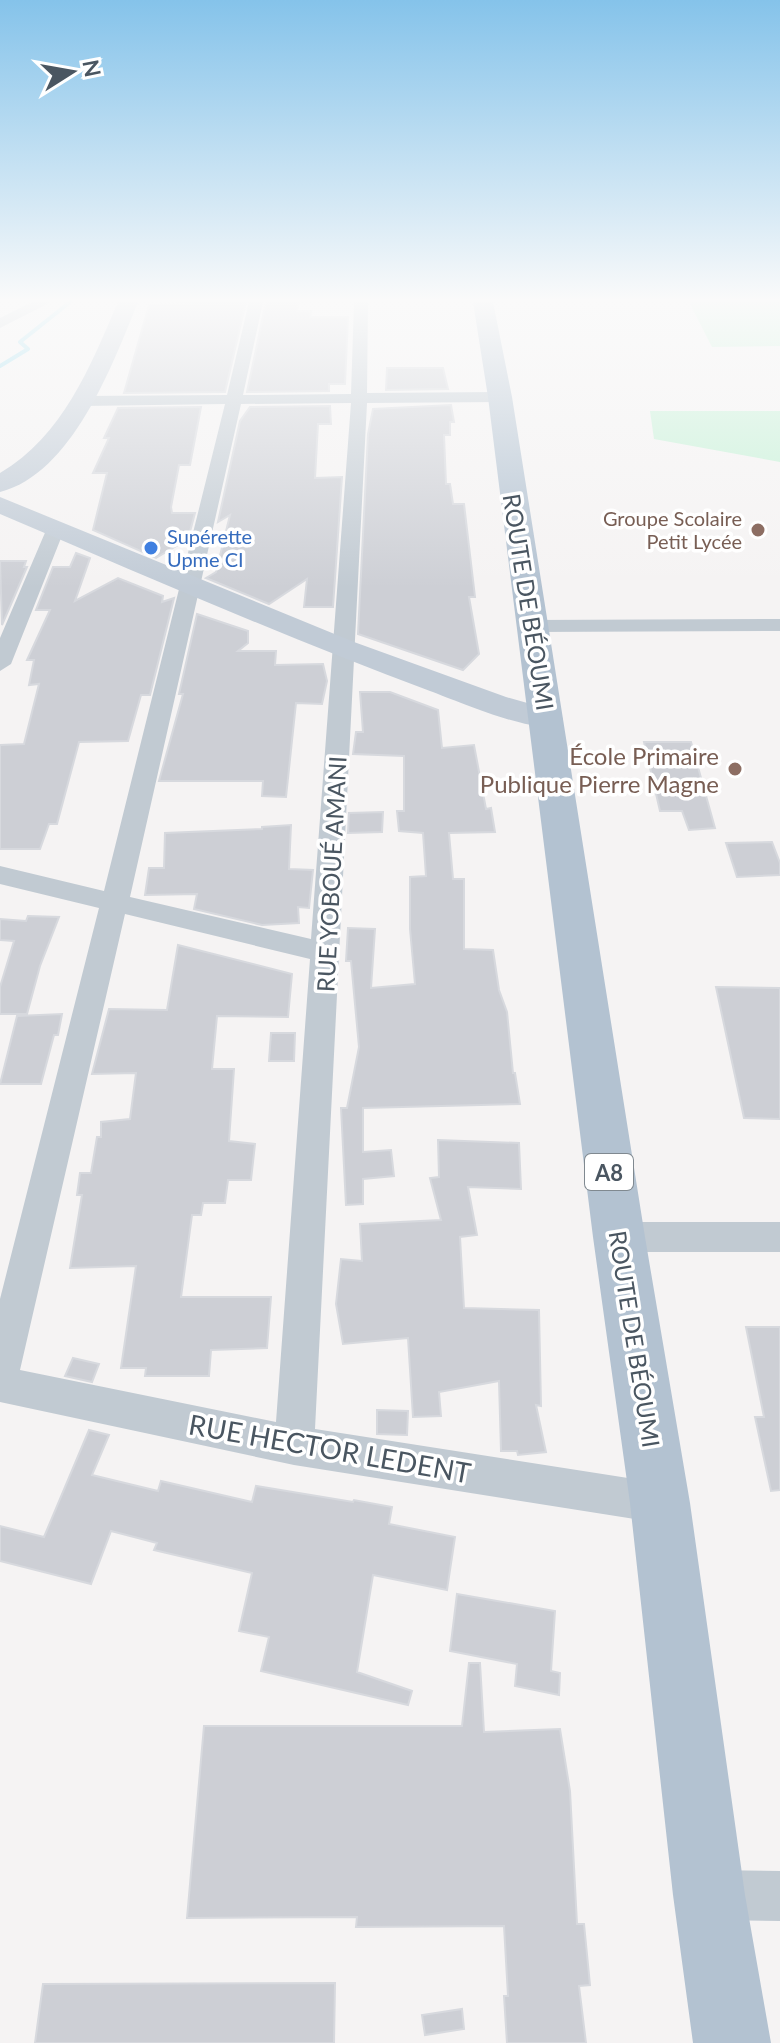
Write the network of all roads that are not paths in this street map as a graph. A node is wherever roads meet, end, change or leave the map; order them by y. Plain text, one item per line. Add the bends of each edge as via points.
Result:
1 (85, 397) edge
2 (317, 397) edge
3 (359, 397) edge
4 (500, 397) edge
5 (235, 398) junction
6 (83, 401) junction
7 (0, 484) edge
8 (0, 505) edge
9 (56, 528) junction
10 (192, 584) junction
11 (780, 625) edge
12 (531, 626) junction
13 (343, 648) junction
14 (0, 664) edge
15 (547, 719) junction
16 (0, 875) edge
17 (114, 903) junction
18 (326, 953) junction
19 (619, 1237) junction
20 (780, 1237) edge
21 (0, 1374) edge
22 (0, 1384) edge
23 (294, 1445) junction
24 (660, 1503) junction
25 (709, 1895) junction
26 (780, 1896) edge
27 (732, 2043) edge

1 - 6 street
2 - 5 street
3 - 13 street, RUE YOBOUÉ AMANI
4 - 12 main road, ROUTE DE BÉOUMI / A8
5 - 6 street
5 - 10 street
6 - 7 street via 51,446
8 - 9 street
9 - 10 street
9 - 14 street
10 - 13 street
10 - 17 street
11 - 12 street
12 - 15 main road, ROUTE DE BÉOUMI / A8
13 - 15 street
13 - 18 street, RUE YOBOUÉ AMANI
15 - 19 main road, ROUTE DE BÉOUMI / A8
16 - 17 street
17 - 18 street
17 - 21 street
18 - 23 street, RUE YOBOUÉ AMANI
19 - 20 street
19 - 24 main road, ROUTE DE BÉOUMI / A8
22 - 23 street, RUE HECTOR LEDENT
23 - 24 street, RUE HECTOR LEDENT
24 - 25 main road, ROUTE DE BÉOUMI / A8
25 - 26 street
25 - 27 main road, ROUTE DE BÉOUMI / A8

